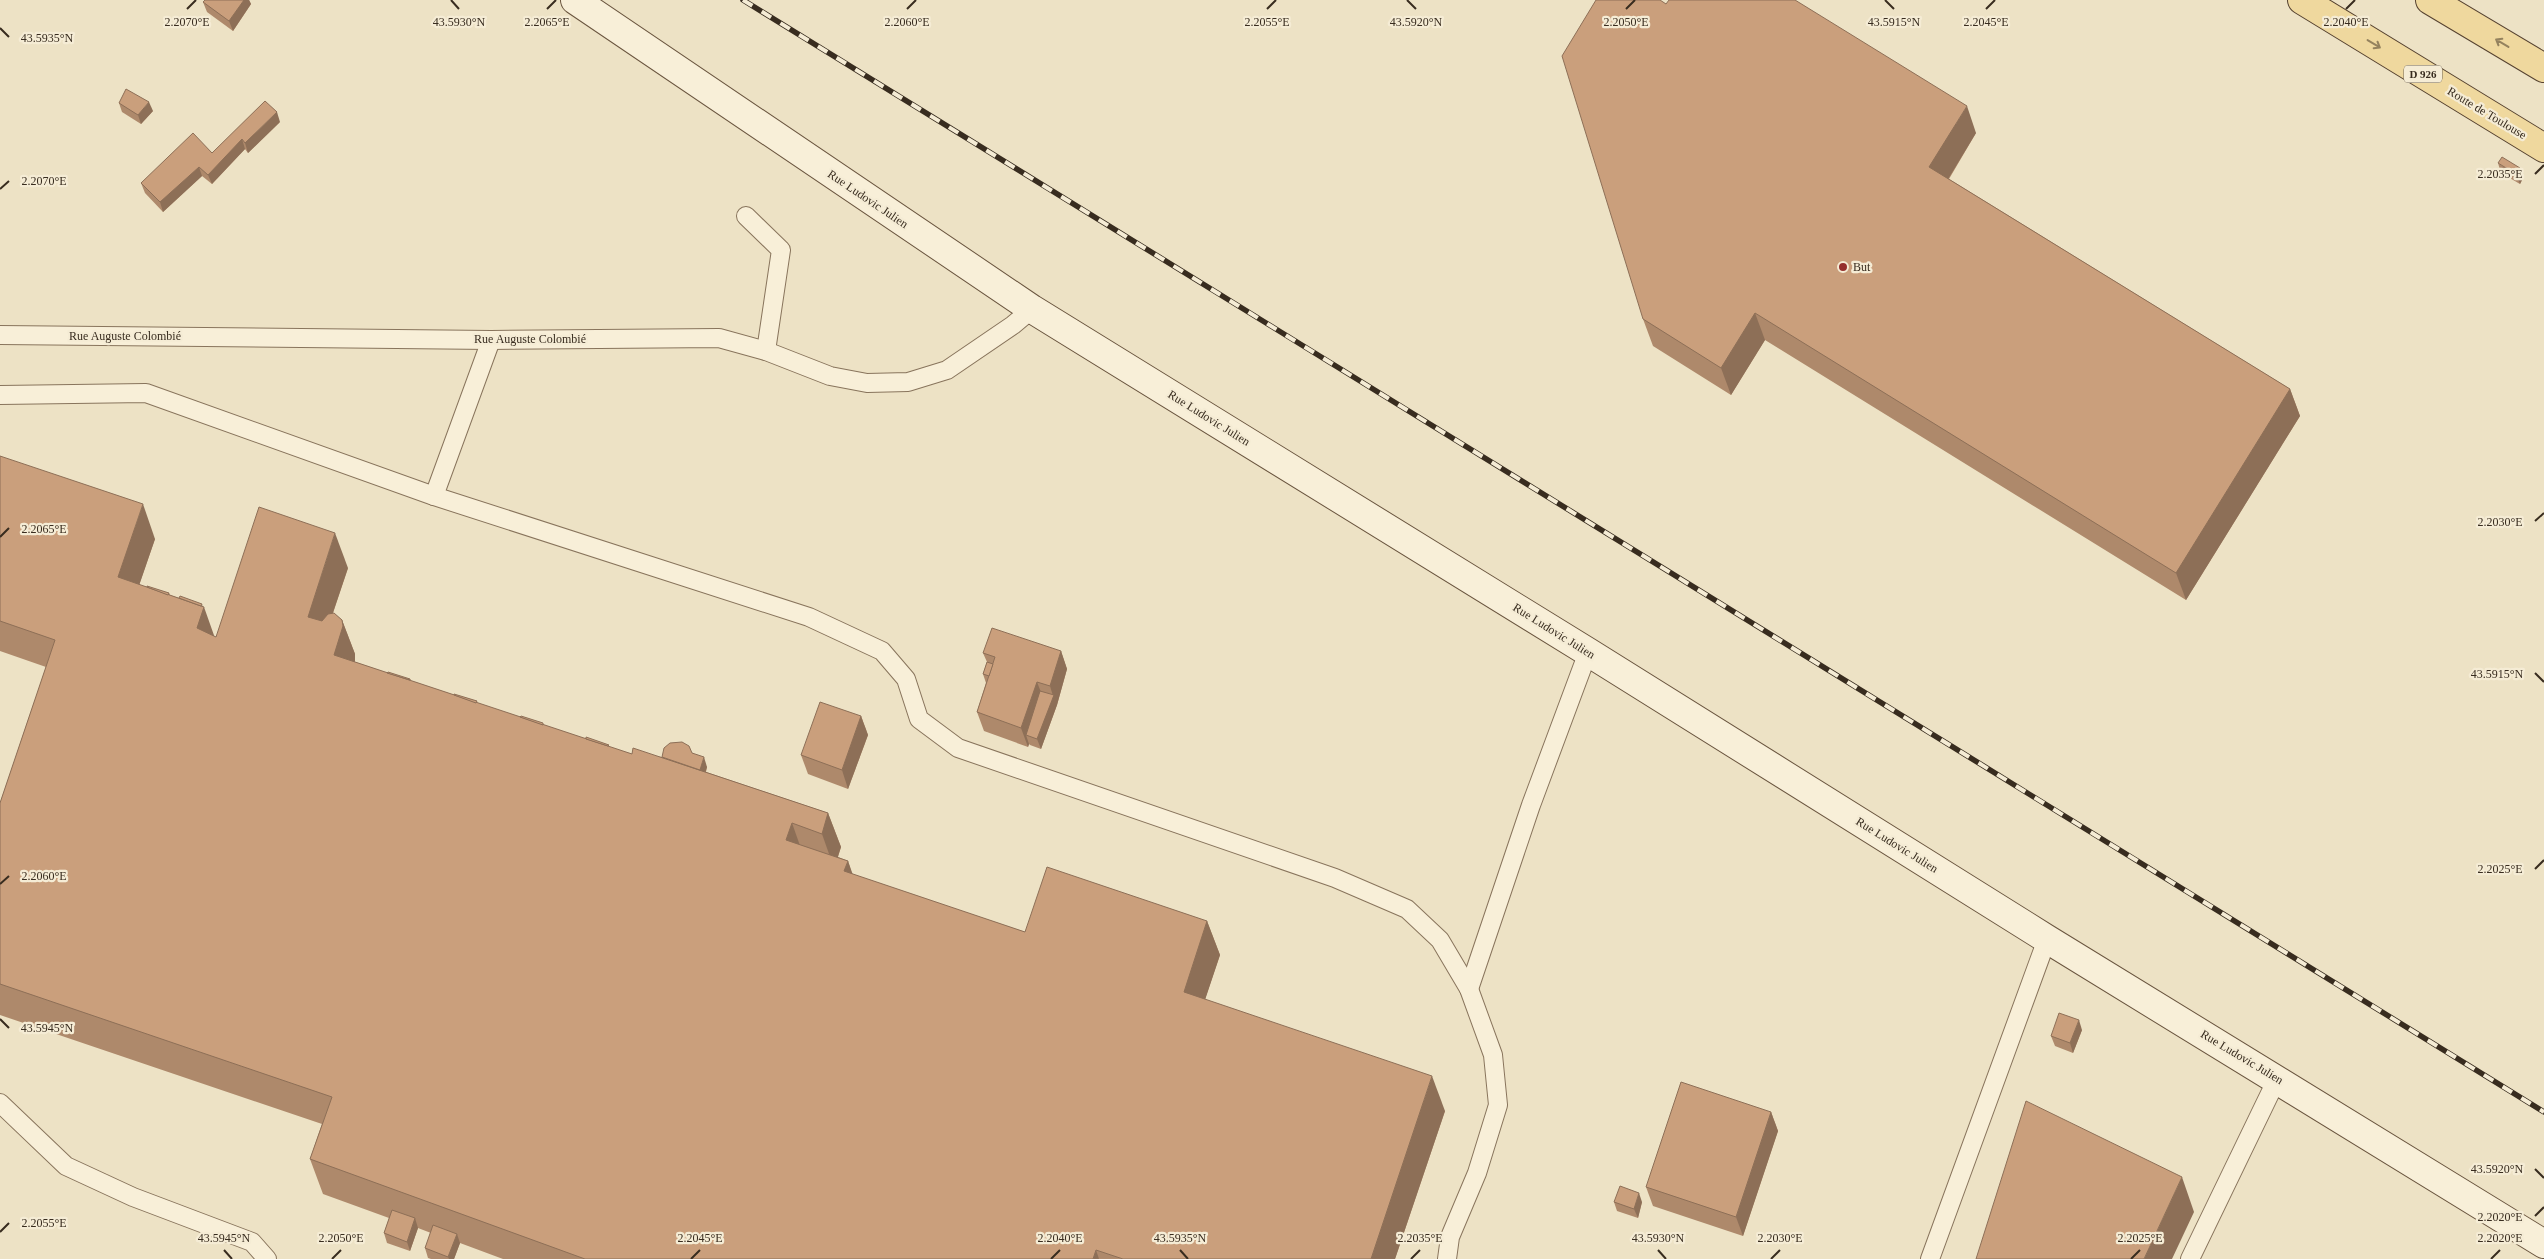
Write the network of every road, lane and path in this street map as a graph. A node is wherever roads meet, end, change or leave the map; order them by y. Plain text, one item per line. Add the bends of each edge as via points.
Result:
1 (575, 0) edge
2 (2302, 0) edge
3 (2430, 0) edge
4 (2544, 68) edge
5 (2544, 148) edge
6 (746, 216) dead end
7 (1032, 309) junction
8 (0, 335) edge
9 (491, 340) junction
10 (766, 351) junction
11 (0, 395) edge
12 (434, 496) junction
13 (1588, 652) junction
14 (2047, 939) junction
15 (1469, 989) junction
16 (2277, 1079) junction
17 (0, 1103) edge
18 (2544, 1244) edge
19 (268, 1259) edge
20 (1447, 1259) edge
21 (1930, 1259) edge
22 (2190, 1259) edge

1 - 7 main road, Rue Ludovic Julien
2 -> 5 main road, Route de Toulouse / D 926
4 -> 3 main road
6 - 10 lane via 781,250
7 - 10 lane, Rue Auguste Colombié via 1014,325 946,370 908,382 866,383 830,376
7 - 13 main road, Rue Ludovic Julien
8 - 9 lane, Rue Auguste Colombié
9 - 10 lane, Rue Auguste Colombié via 719,338
9 - 12 lane
11 - 12 lane via 146,393
12 - 15 lane via 809,618 882,651 906,679 920,719 958,748 1335,878 1407,909 1440,940
13 - 14 main road, Rue Ludovic Julien
13 - 15 lane via 1531,805
14 - 16 main road, Rue Ludovic Julien
14 - 21 lane
15 - 20 lane via 1494,1055 1498,1105 1477,1173 1450,1237
16 - 18 main road, Rue Ludovic Julien
16 - 22 lane
17 - 19 lane via 66,1166 133,1197 252,1242

